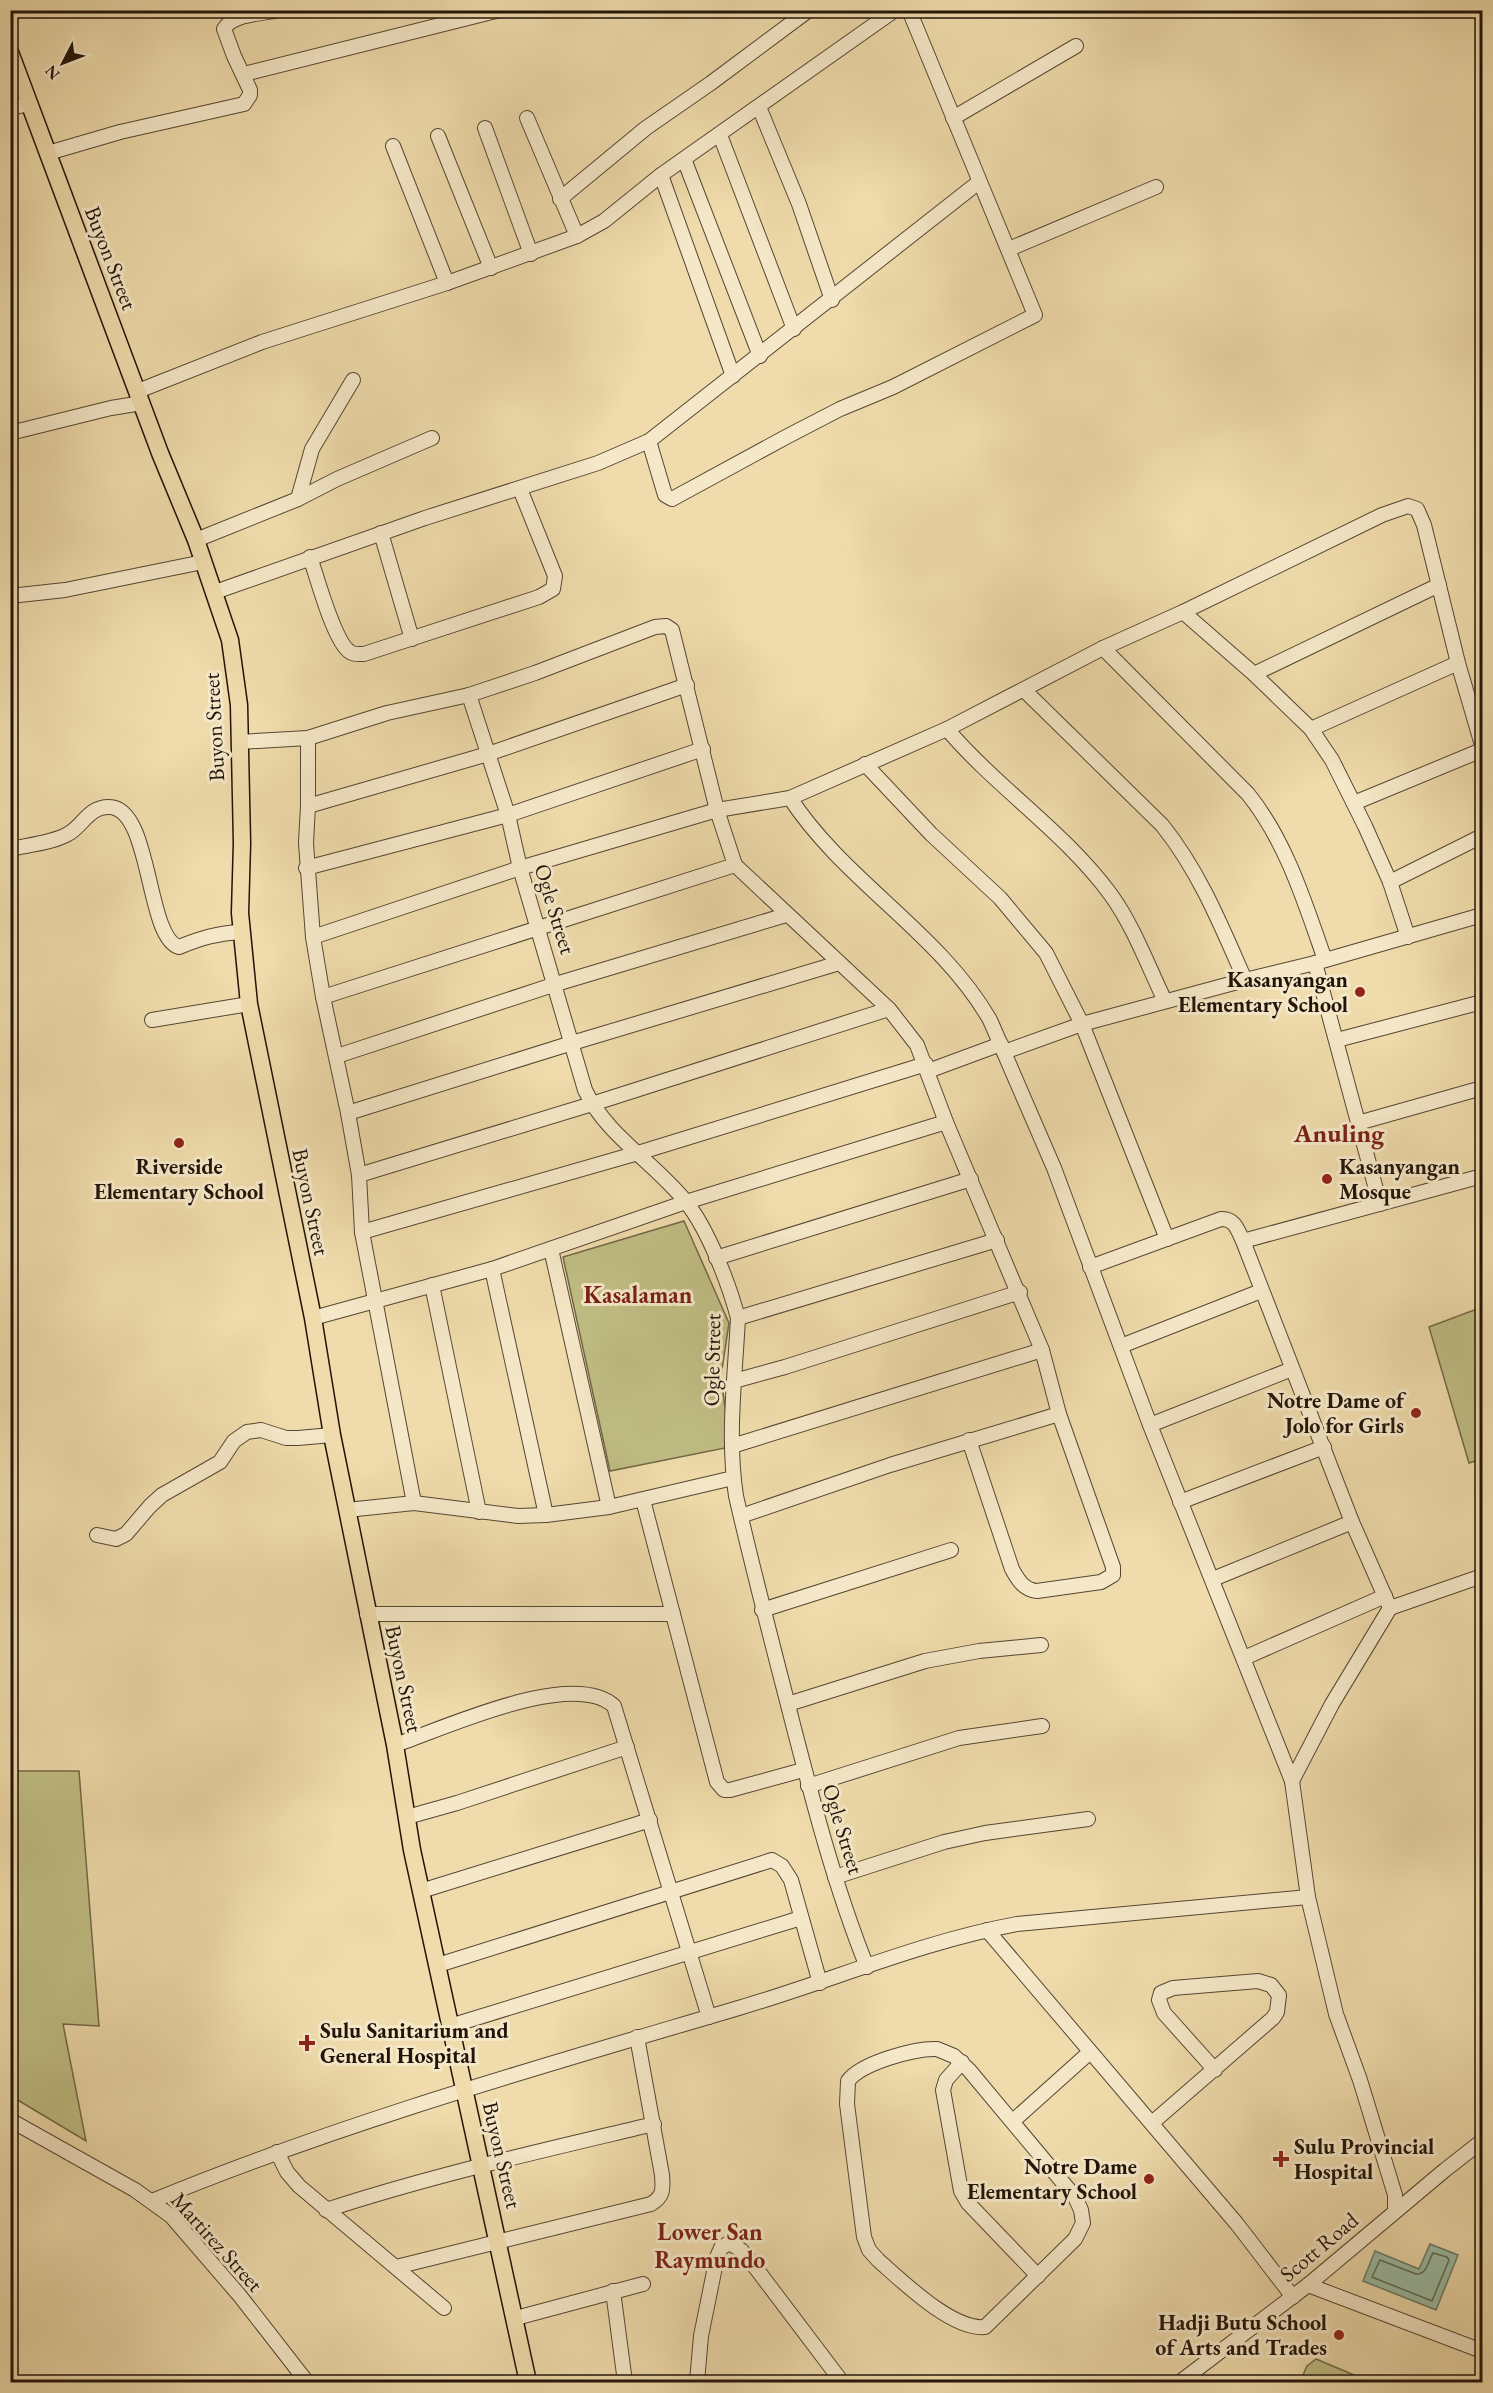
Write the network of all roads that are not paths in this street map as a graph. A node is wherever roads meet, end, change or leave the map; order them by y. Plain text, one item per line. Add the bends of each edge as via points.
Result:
1 (17, 10) edge
2 (280, 10) edge
3 (500, 10) edge
4 (809, 10) edge
5 (895, 10) edge
6 (909, 10) edge
7 (10, 15) edge
8 (1076, 46) dead end
9 (10, 52) edge
10 (244, 74) junction
11 (30, 104) junction
12 (759, 107) junction
13 (10, 108) edge
14 (526, 118) dead end
15 (953, 118) junction
16 (485, 128) dead end
17 (720, 135) junction
18 (438, 136) dead end
19 (393, 146) dead end
20 (48, 153) junction
21 (684, 159) junction
22 (661, 176) junction
23 (980, 182) junction
24 (1156, 187) dead end
25 (560, 199) junction
26 (577, 236) junction
27 (1009, 249) junction
28 (531, 254) junction
29 (491, 268) junction
30 (447, 283) junction
31 (832, 300) junction
32 (794, 329) junction
33 (760, 356) junction
34 (733, 376) junction
35 (353, 380) dead end
36 (140, 397) junction
37 (10, 433) edge
38 (432, 438) dead end
39 (649, 441) junction
40 (520, 489) junction
41 (298, 499) junction
42 (381, 533) junction
43 (196, 540) junction
44 (310, 557) junction
45 (204, 562) junction
46 (1439, 585) junction
47 (215, 592) junction
48 (10, 596) edge
49 (1183, 612) junction
50 (412, 639) junction
51 (1103, 648) junction
52 (1458, 663) junction
53 (1254, 674) junction
54 (687, 685) junction
55 (1024, 690) junction
56 (469, 695) junction
57 (947, 729) junction
58 (1311, 729) junction
59 (308, 738) junction
60 (239, 742) junction
61 (1482, 745) edge
62 (703, 749) junction
63 (1482, 750) edge
64 (488, 754) junction
65 (865, 764) junction
66 (790, 798) junction
67 (1354, 803) junction
68 (308, 806) junction
69 (717, 810) junction
70 (508, 815) junction
71 (1482, 836) edge
72 (10, 849) edge
73 (735, 865) junction
74 (306, 868) junction
75 (520, 868) junction
76 (1390, 882) junction
77 (786, 915) junction
78 (1482, 915) edge
79 (538, 927) junction
80 (241, 932) junction
81 (313, 937) junction
82 (1408, 937) junction
83 (1320, 962) junction
84 (839, 963) junction
85 (1245, 980) junction
86 (556, 984) junction
87 (323, 997) junction
88 (1165, 1001) junction
89 (1482, 1002) edge
90 (249, 1004) junction
91 (890, 1009) junction
92 (152, 1020) dead end
93 (1082, 1024) junction
94 (1337, 1040) junction
95 (572, 1043) junction
96 (1002, 1048) junction
97 (337, 1056) junction
98 (927, 1068) junction
99 (1482, 1088) edge
100 (592, 1104) junction
101 (348, 1113) junction
102 (946, 1122) junction
103 (1358, 1123) junction
104 (638, 1153) junction
105 (359, 1175) junction
106 (1482, 1176) edge
107 (970, 1179) junction
108 (686, 1202) junction
109 (1380, 1204) junction
110 (362, 1232) junction
111 (1167, 1239) junction
112 (997, 1240) junction
113 (1243, 1241) junction
114 (551, 1249) junction
115 (716, 1258) junction
116 (1089, 1267) junction
117 (492, 1269) junction
118 (432, 1285) junction
119 (1261, 1291) junction
120 (1020, 1292) junction
121 (376, 1302) junction
122 (313, 1318) junction
123 (738, 1318) junction
124 (1121, 1346) junction
125 (1042, 1350) junction
126 (1292, 1369) junction
127 (734, 1381) junction
128 (1059, 1414) junction
129 (1150, 1425) junction
130 (332, 1435) junction
131 (969, 1440) junction
132 (732, 1446) junction
133 (1324, 1447) junction
134 (733, 1479) junction
135 (643, 1500) junction
136 (1180, 1502) junction
137 (414, 1503) junction
138 (609, 1507) junction
139 (347, 1510) junction
140 (479, 1512) junction
141 (546, 1515) junction
142 (741, 1516) junction
143 (1352, 1522) junction
144 (97, 1535) dead end
145 (951, 1550) dead end
146 (1482, 1576) edge
147 (1213, 1579) junction
148 (1388, 1602) junction
149 (762, 1610) junction
150 (367, 1614) junction
151 (673, 1614) junction
152 (1041, 1645) dead end
153 (1244, 1658) junction
154 (788, 1704) junction
155 (1042, 1726) dead end
156 (395, 1745) junction
157 (627, 1747) junction
158 (803, 1770) junction
159 (1292, 1781) junction
160 (808, 1786) junction
161 (407, 1817) junction
162 (1088, 1819) dead end
163 (650, 1820) junction
164 (835, 1877) junction
165 (671, 1890) junction
166 (422, 1891) junction
167 (1308, 1897) junction
168 (801, 1917) junction
169 (987, 1930) junction
170 (689, 1952) junction
171 (438, 1965) junction
172 (867, 1967) junction
173 (820, 1983) junction
174 (709, 2017) junction
175 (450, 2026) junction
176 (637, 2037) junction
177 (1090, 2052) junction
178 (962, 2062) junction
179 (1215, 2070) junction
180 (464, 2091) junction
181 (10, 2120) edge
182 (1013, 2121) junction
183 (1152, 2123) junction
184 (654, 2124) junction
185 (1482, 2141) edge
186 (276, 2151) junction
187 (482, 2167) junction
188 (152, 2201) junction
189 (326, 2210) junction
190 (1395, 2211) junction
191 (498, 2241) junction
192 (396, 2267) junction
193 (1038, 2276) junction
194 (643, 2284) dead end
195 (1308, 2284) junction
196 (613, 2291) junction
197 (1293, 2297) junction
198 (444, 2308) dead end
199 (516, 2318) junction
200 (1482, 2351) edge
201 (307, 2382) edge
202 (528, 2382) edge
203 (624, 2382) edge
204 (697, 2382) edge
205 (842, 2382) edge
206 (1180, 2382) edge

1 - 7 street
2 - 10 street via 243,17 225,27 227,40
3 - 10 street
4 - 25 street via 646,128
5 - 12 street
6 - 15 street
8 - 15 street
9 - 11 main road, Buyon Street
10 - 20 street via 250,95 240,106 120,132
11 - 13 street
11 - 20 main road, Buyon Street
12 - 17 street
12 - 31 street
14 - 25 street
15 - 23 street
16 - 28 street
17 - 21 street
17 - 32 street
18 - 29 street
19 - 30 street
20 - 36 main road, Buyon Street
21 - 22 street
21 - 33 street
22 - 26 street via 604,221
22 - 34 street
23 - 27 street
23 - 31 street
24 - 27 street
25 - 26 street
26 - 28 street
27 - 39 street via 1035,315 786,437 672,499 665,495
28 - 29 street
29 - 30 street
30 - 36 street via 262,342
31 - 32 street
32 - 33 street
33 - 34 street
34 - 39 street
35 - 41 street via 312,449
36 - 37 street
36 - 43 main road, Buyon Street
38 - 41 street
39 - 40 street
40 - 42 street
40 - 50 street via 555,576 553,589
41 - 43 street
42 - 44 street
42 - 50 street
43 - 45 main road, Buyon Street
44 - 47 street
44 - 50 street via 329,615 349,652 364,654
45 - 47 main road, Buyon Street
45 - 48 street via 65,590
46 - 49 street via 1421,515 1408,506
46 - 52 street
46 - 53 street
47 - 60 main road, Buyon Street via 230,640 239,705
49 - 51 street
49 - 53 street
51 - 55 street
51 - 83 street via 1260,808 1299,886
52 - 58 street
52 - 61 street
53 - 58 street
54 - 56 street via 674,633 661,626
54 - 62 street
54 - 64 street
55 - 57 street
55 - 85 street via 1181,848
56 - 59 street via 387,713
56 - 64 street, Ogle Street
57 - 65 street
57 - 88 street via 1098,880 1121,911
58 - 67 street
59 - 60 street
59 - 68 street
60 - 80 main road, Buyon Street
62 - 69 street
62 - 70 street
63 - 67 street
64 - 68 street
64 - 70 street, Ogle Street
65 - 66 street
65 - 93 street via 1018,917 1046,953
66 - 69 street
66 - 96 street via 829,848 969,986
67 - 76 street
68 - 74 street
69 - 73 street
69 - 75 street
70 - 74 street
70 - 75 street, Ogle Street
71 - 76 street
72 - 80 street via 68,834 95,810 110,807 131,820 169,940 179,947 204,936
73 - 77 street
73 - 79 street
74 - 81 street
75 - 79 street, Ogle Street
75 - 81 street
76 - 82 street
77 - 84 street
77 - 86 street
78 - 82 street
79 - 86 street, Ogle Street
79 - 87 street
80 - 90 main road, Buyon Street
81 - 87 street
82 - 83 street
83 - 85 street
83 - 94 street
84 - 91 street
84 - 95 street
85 - 88 street
86 - 95 street, Ogle Street
86 - 97 street
87 - 97 street
88 - 93 street
89 - 94 street
90 - 92 street
90 - 122 main road, Buyon Street
91 - 98 street via 917,1045
91 - 100 street
93 - 96 street
93 - 111 street
94 - 103 street
95 - 100 street, Ogle Street
95 - 101 street
96 - 98 street
96 - 116 street via 1054,1168
97 - 101 street
98 - 102 street
98 - 104 street
99 - 103 street
100 - 104 street, Ogle Street
100 - 105 street
101 - 105 street
102 - 107 street
102 - 108 street
103 - 109 street
104 - 108 street, Ogle Street
104 - 110 street
105 - 110 street
106 - 109 street
107 - 112 street
107 - 115 street
108 - 114 street
108 - 115 street, Ogle Street
109 - 113 street
110 - 121 street
111 - 113 street via 1224,1218 1234,1224
111 - 116 street
112 - 120 street
112 - 123 street
113 - 119 street
114 - 117 street
114 - 138 street
115 - 123 street, Ogle Street
116 - 124 street
117 - 118 street
117 - 141 street
118 - 121 street
118 - 140 street
119 - 124 street
119 - 126 street
120 - 125 street
120 - 127 street
121 - 122 street
121 - 137 street
122 - 130 main road, Buyon Street
123 - 127 street, Ogle Street
124 - 129 street
125 - 128 street
125 - 132 street
126 - 129 street
126 - 133 street
127 - 132 street, Ogle Street
128 - 131 street
128 - 131 street via 1113,1567 1113,1575 1101,1582 1037,1591 1019,1582
129 - 136 street
130 - 139 main road, Buyon Street
130 - 144 street via 286,1438 261,1430 247,1432 234,1441 220,1462 157,1500 126,1534 116,1539
131 - 142 street
132 - 134 street, Ogle Street
133 - 136 street
133 - 143 street
134 - 135 street
134 - 142 street, Ogle Street
135 - 138 street
135 - 151 street
136 - 147 street
137 - 139 street
137 - 140 street
138 - 141 street
139 - 150 main road, Buyon Street
140 - 141 street
142 - 149 street, Ogle Street
143 - 147 street
143 - 148 street
145 - 149 street
146 - 148 street
147 - 153 street
148 - 153 street
148 - 159 street
149 - 154 street, Ogle Street
150 - 151 street
150 - 156 main road, Buyon Street
151 - 158 street via 720,1787 730,1790
152 - 154 street via 925,1661
153 - 159 street
154 - 158 street, Ogle Street
155 - 160 street via 959,1738
156 - 157 street via 506,1705 552,1695 587,1694 606,1699 614,1706
156 - 161 main road, Buyon Street
157 - 161 street
157 - 163 street
158 - 160 street, Ogle Street
159 - 167 street
160 - 164 street, Ogle Street
161 - 166 main road, Buyon Street
162 - 164 street via 964,1837
163 - 165 street
163 - 166 street
164 - 172 street, Ogle Street
165 - 168 street via 772,1860 782,1866 791,1880
165 - 170 street
165 - 171 street
166 - 171 main road, Buyon Street
167 - 169 street
167 - 190 street via 1335,2014 1392,2184
168 - 170 street
168 - 173 street
169 - 172 street
169 - 177 street
170 - 174 street
170 - 175 street
171 - 175 main road, Buyon Street
172 - 173 street
173 - 174 street
174 - 176 street
175 - 180 main road, Buyon Street
176 - 180 street
176 - 184 street
177 - 182 street
177 - 183 street
178 - 182 street
178 - 193 street via 946,2080 943,2090 961,2191
178 - 193 street via 943,2050 923,2050 865,2067 848,2081 847,2104 865,2241 872,2254 904,2282 946,2315 971,2327 990,2324
179 - 179 street via 1276,2014 1279,1995 1271,1985 1248,1981 1173,1988 1161,1993 1161,2009
179 - 183 street
180 - 186 street
180 - 187 main road, Buyon Street
181 - 188 street, Martirez Street
182 - 193 street via 1070,2190 1083,2217 1075,2239
183 - 197 street
184 - 187 street
184 - 191 street via 663,2192 657,2200
185 - 190 street, Scott Road
186 - 188 street
186 - 189 street via 286,2172
187 - 189 street
187 - 191 main road, Buyon Street
188 - 201 street, Martirez Street via 171,2216 240,2296
189 - 192 street
190 - 195 street, Scott Road
191 - 192 street
191 - 199 main road, Buyon Street
192 - 198 street
194 - 196 street
195 - 197 street, Scott Road
195 - 200 street
196 - 199 street
196 - 203 street
197 - 206 street, Scott Road
199 - 202 main road, Buyon Street
204 - 205 street via 701,2336 717,2257 729,2243 741,2250 762,2275

